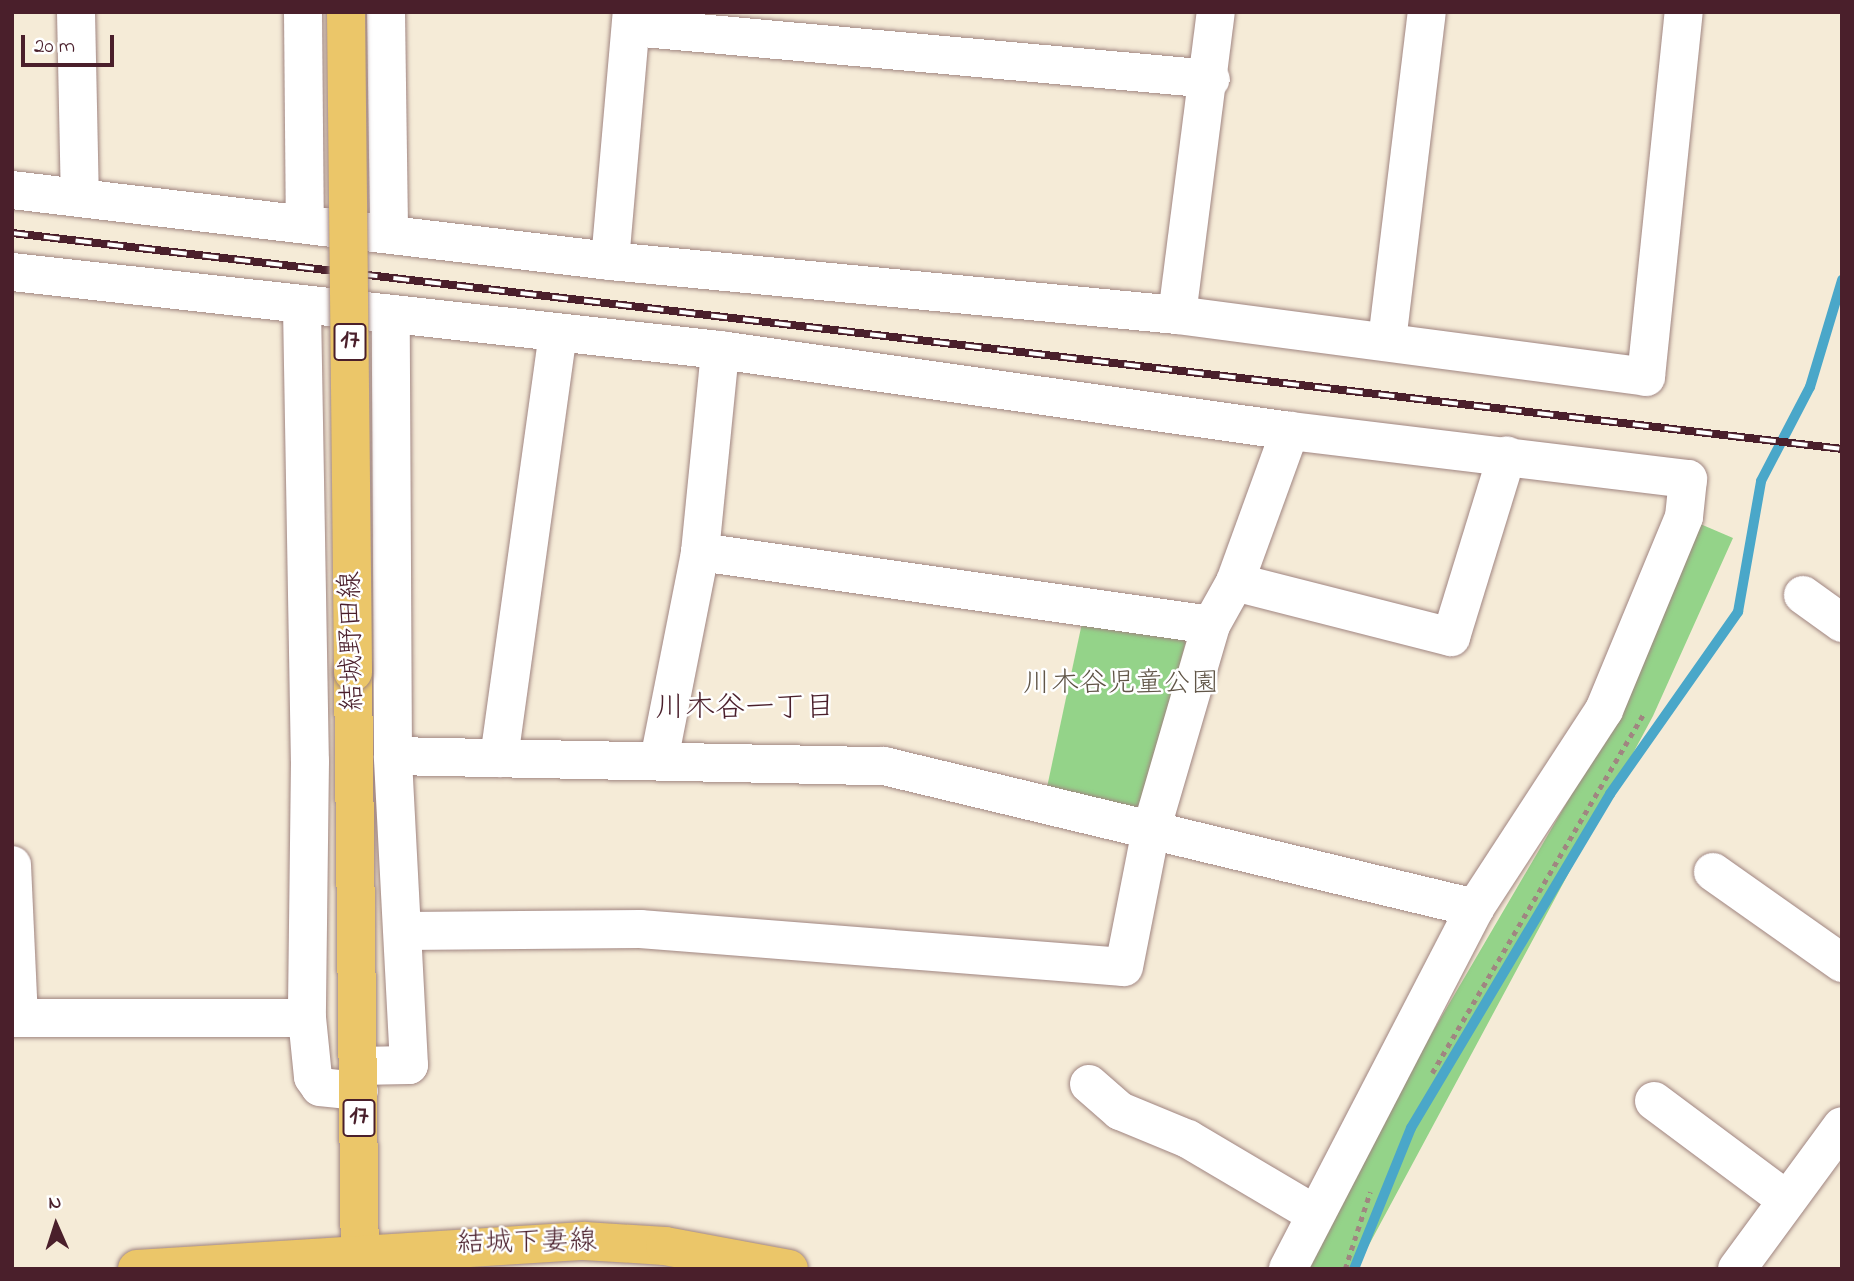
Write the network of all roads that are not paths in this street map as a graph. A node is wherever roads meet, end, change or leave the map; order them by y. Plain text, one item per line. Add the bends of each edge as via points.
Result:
1 (76, 12) edge
2 (303, 12) edge
3 (346, 12) edge
4 (386, 12) edge
5 (1216, 12) edge
6 (1427, 12) edge
7 (1684, 12) edge
8 (632, 20) edge
9 (1211, 79) junction
10 (12, 190) edge
11 (80, 198) junction
12 (305, 223) junction
13 (389, 233) junction
14 (610, 261) junction
15 (12, 272) edge
16 (302, 307) junction
17 (1177, 315) junction
18 (391, 318) junction
19 (558, 334) junction
20 (1387, 341) junction
21 (720, 350) junction
22 (1290, 431) junction
23 (1507, 456) junction
24 (700, 552) junction
25 (1235, 582) junction
26 (1803, 595) dead end
27 (1842, 623) edge
28 (1210, 625) junction
29 (393, 756) junction
30 (499, 758) junction
31 (659, 761) junction
32 (1150, 834) junction
33 (12, 865) edge
34 (1713, 872) dead end
35 (1475, 908) junction
36 (404, 931) junction
37 (1842, 963) edge
38 (16, 1018) edge
39 (307, 1018) junction
40 (359, 1078) junction
41 (1089, 1084) dead end
42 (1654, 1101) dead end
43 (1842, 1126) edge
44 (1787, 1200) junction
45 (1313, 1213) junction
46 (360, 1259) edge
47 (184, 1267) edge
48 (137, 1269) edge
49 (789, 1269) edge
50 (1288, 1269) edge
51 (1737, 1269) edge

1 - 11 street
2 - 12 street
3 - 40 main road, 結城野田線 / 17, bridge
4 - 13 street
5 - 9 street
6 - 20 street
7 - 20 street via 1646,377
8 - 9 street
8 - 14 street
9 - 17 street
10 - 11 street
11 - 12 street
12 - 13 street
13 - 14 street
14 - 17 street
15 - 16 street
16 - 18 street
16 - 39 street via 310,761
17 - 20 street
18 - 19 street
18 - 29 street
19 - 21 street
19 - 30 street
21 - 22 street
21 - 24 street
22 - 23 street
22 - 25 street
23 - 25 street via 1451,637
23 - 35 street via 1688,479 1684,517 1604,710
24 - 28 street
24 - 31 street
25 - 28 street
26 - 27 street
28 - 32 street
29 - 30 street
29 - 36 street
30 - 31 street
31 - 32 street via 884,766
32 - 35 street
32 - 36 street via 1124,967 640,929
33 - 38 street
34 - 37 street
35 - 45 street
36 - 40 street via 409,1065
38 - 39 street
39 - 40 street via 313,1077 320,1087
40 - 46 main road, 結城野田線 / 17
41 - 45 street via 1120,1111 1188,1139
42 - 44 street
43 - 44 street
44 - 51 street
45 - 50 street
46 - 47 main road, 結城下妻線
46 - 49 main road, 結城下妻線 via 584,1241 665,1246
47 - 48 main road, 結城下妻線

